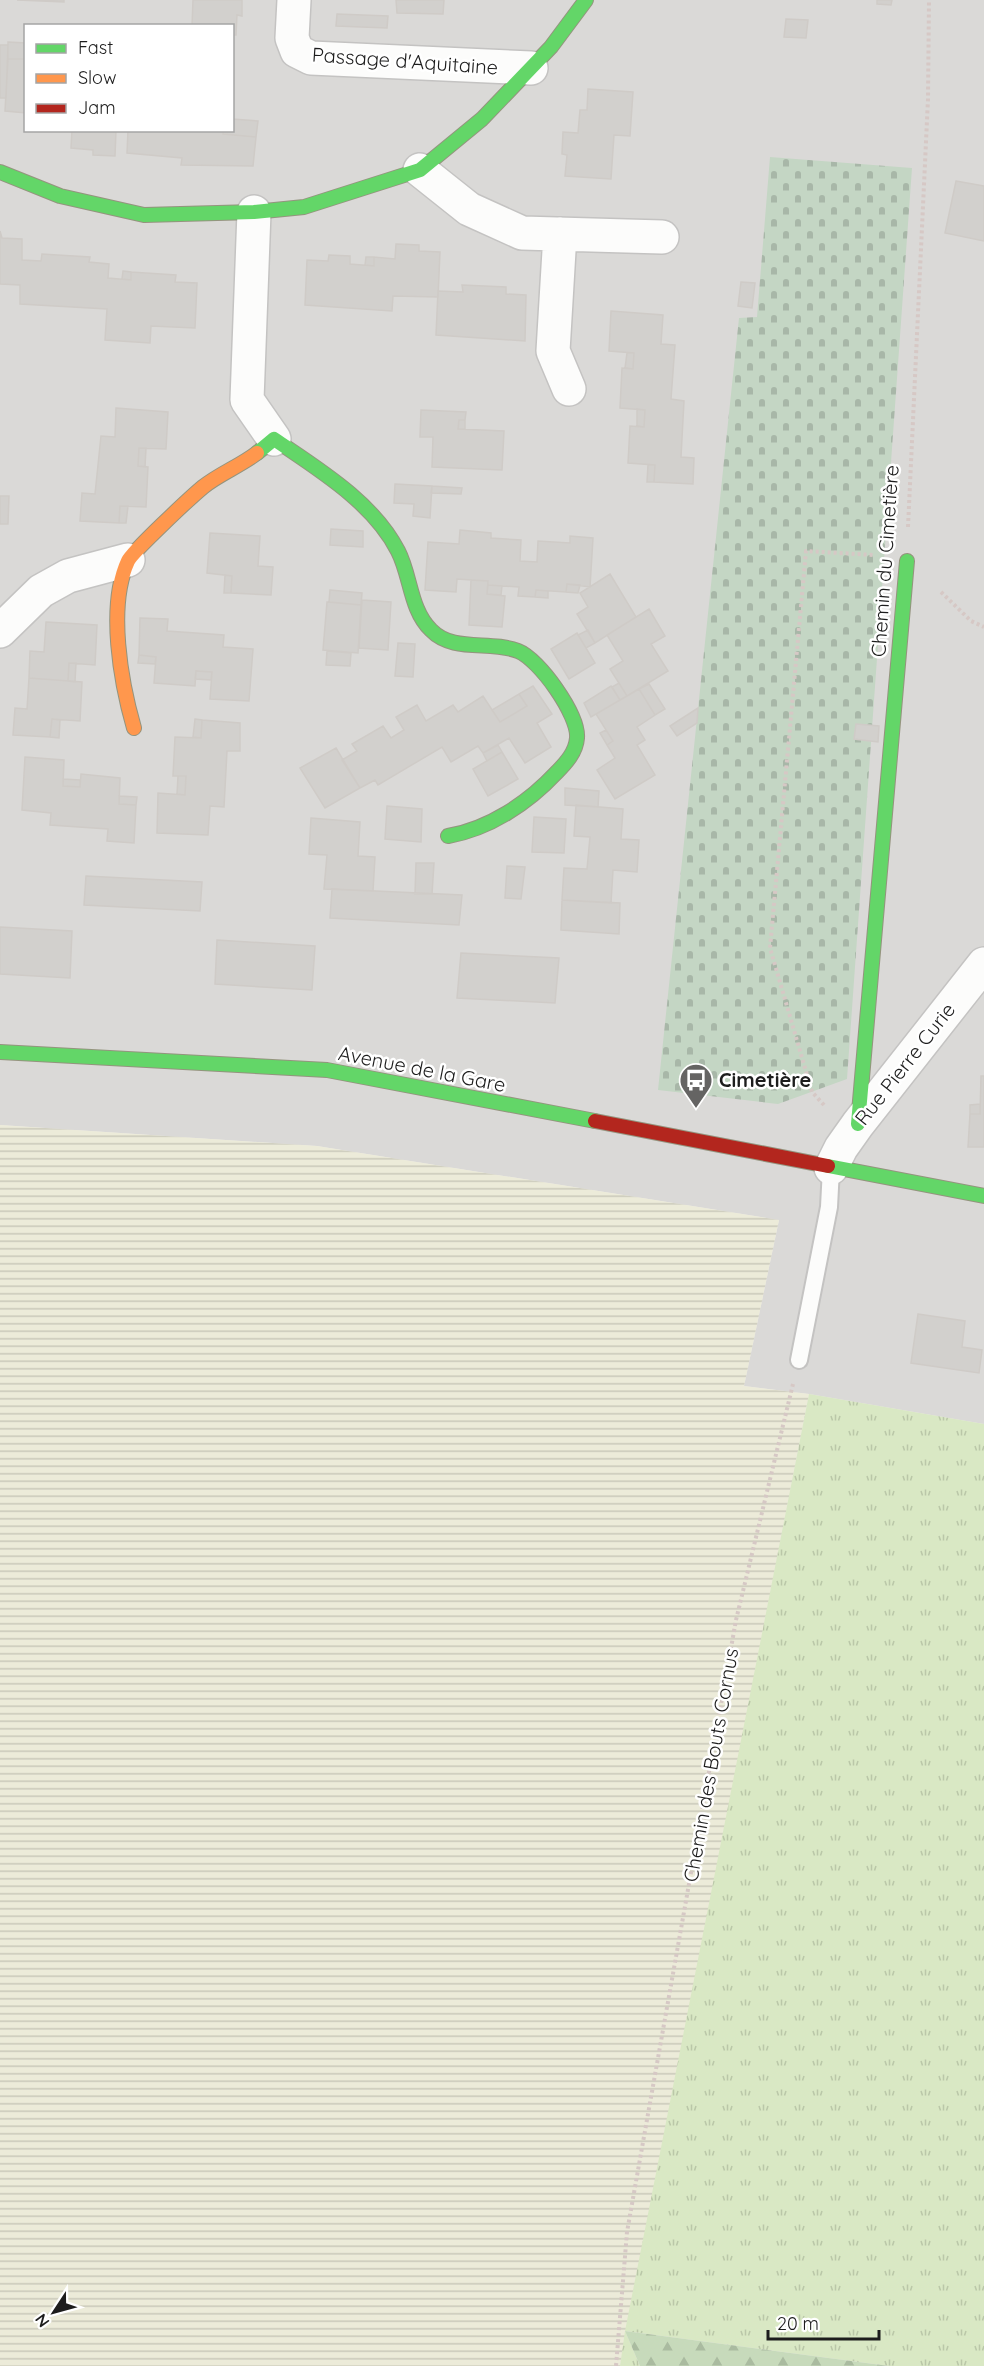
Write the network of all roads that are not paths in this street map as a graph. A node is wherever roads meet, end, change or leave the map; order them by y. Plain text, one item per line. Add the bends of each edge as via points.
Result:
1 (294, 0) edge
2 (586, 0) edge
3 (531, 68) junction
4 (420, 170) junction
5 (0, 172) edge
6 (254, 212) junction
7 (560, 234) junction
8 (662, 237) dead end
9 (569, 389) dead end
10 (274, 439) junction
11 (907, 559) road end
12 (128, 560) junction
13 (0, 631) edge
14 (134, 728) dead end
15 (448, 836) dead end
16 (984, 963) edge
17 (0, 1052) edge
18 (854, 1129) junction
19 (831, 1168) junction
20 (984, 1196) edge
21 (799, 1360) road end

1 - 3 street, Passage d'Aquitaine via 292,38 297,51 311,58
2 - 3 street
3 - 4 street via 482,119
4 - 6 street via 304,207
4 - 7 street via 469,209 522,233
5 - 6 street via 60,196 144,215
6 - 10 street via 247,400
7 - 8 street
7 - 9 street via 553,351
10 - 12 street via 243,464 204,486
10 - 15 street via 376,519 398,551 430,631 448,642 501,646 528,655 539,665 575,722 577,741 572,758 558,774 481,828
11 - 18 street, Chemin du Cimetière
12 - 13 street via 59,581 41,591
12 - 14 street via 119,599 118,657
16 - 18 street, Rue Pierre Curie
17 - 19 street, Avenue de la Gare via 327,1070
18 - 19 street, Rue Pierre Curie
19 - 20 street, Avenue de la Gare
19 - 21 lane via 829,1207

